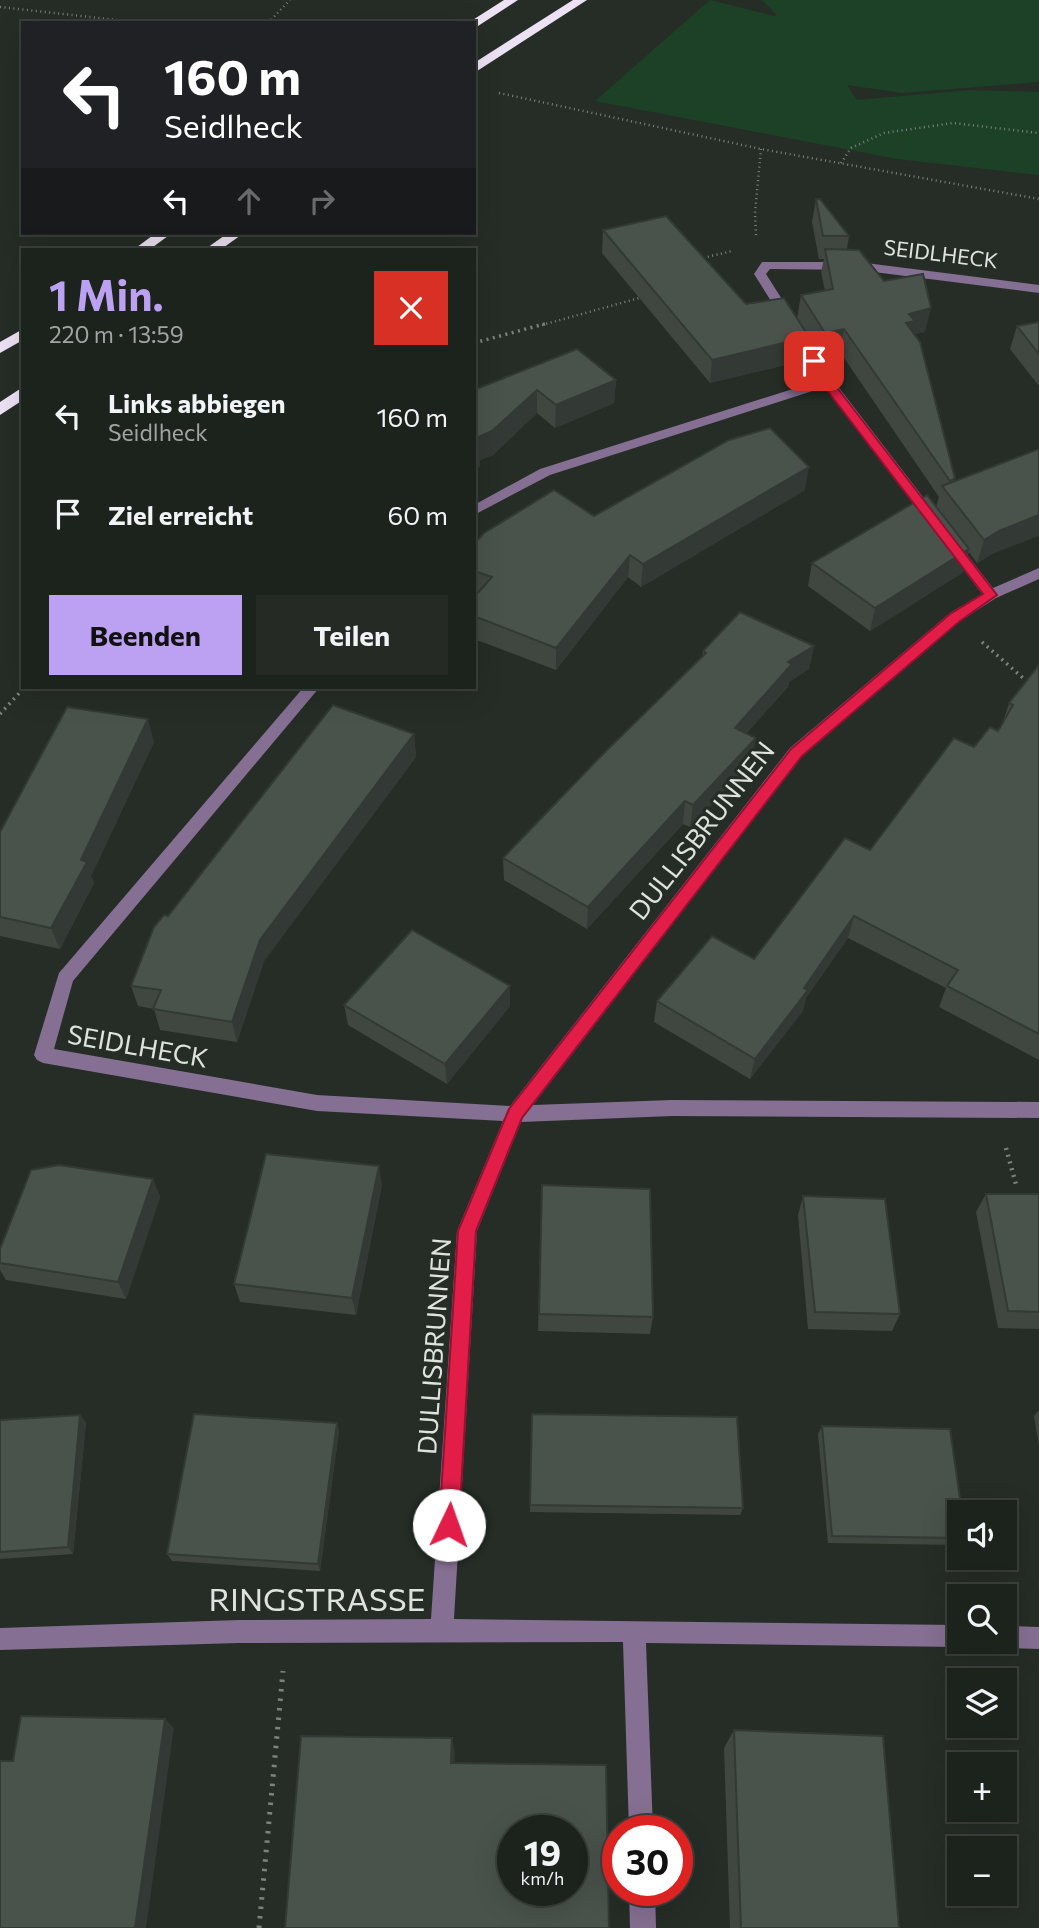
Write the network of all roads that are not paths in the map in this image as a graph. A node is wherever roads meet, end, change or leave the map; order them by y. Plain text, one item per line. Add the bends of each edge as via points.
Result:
1 (512, 0) edge
2 (581, 0) edge
3 (476, 22) edge
4 (476, 68) edge
5 (162, 235) edge
6 (234, 235) edge
7 (143, 248) edge
8 (214, 248) edge
9 (1039, 289) edge
10 (21, 334) edge
11 (0, 349) edge
12 (828, 382) junction
13 (21, 394) edge
14 (0, 410) edge
15 (476, 510) edge
16 (1039, 573) edge
17 (990, 595) junction
18 (310, 689) edge
19 (1039, 1110) edge
20 (515, 1114) junction
21 (442, 1631) junction
22 (634, 1631) junction
23 (947, 1636) edge
24 (1017, 1637) edge
25 (1039, 1637) edge
26 (0, 1639) edge
27 (640, 1815) edge
28 (642, 1906) edge
29 (643, 1928) edge

1 - 3 highway
2 - 4 highway
5 - 7 highway
6 - 8 highway
9 - 12 street, SEIDLHECK via 858,266 766,265 760,274
10 - 11 highway
12 - 15 street via 545,472
12 - 17 street
13 - 14 highway
16 - 17 street, DULLISBRUNNEN
17 - 20 street, DULLISBRUNNEN via 955,617 796,752
18 - 20 street, SEIDLHECK via 65,978 43,1055 317,1103
19 - 20 street via 672,1108
20 - 21 street, DULLISBRUNNEN via 467,1231
21 - 22 street, RINGSTRASSE
21 - 26 street, RINGSTRASSE via 286,1630
22 - 23 street, RINGSTRASSE
22 - 27 street
24 - 25 street
28 - 29 street

